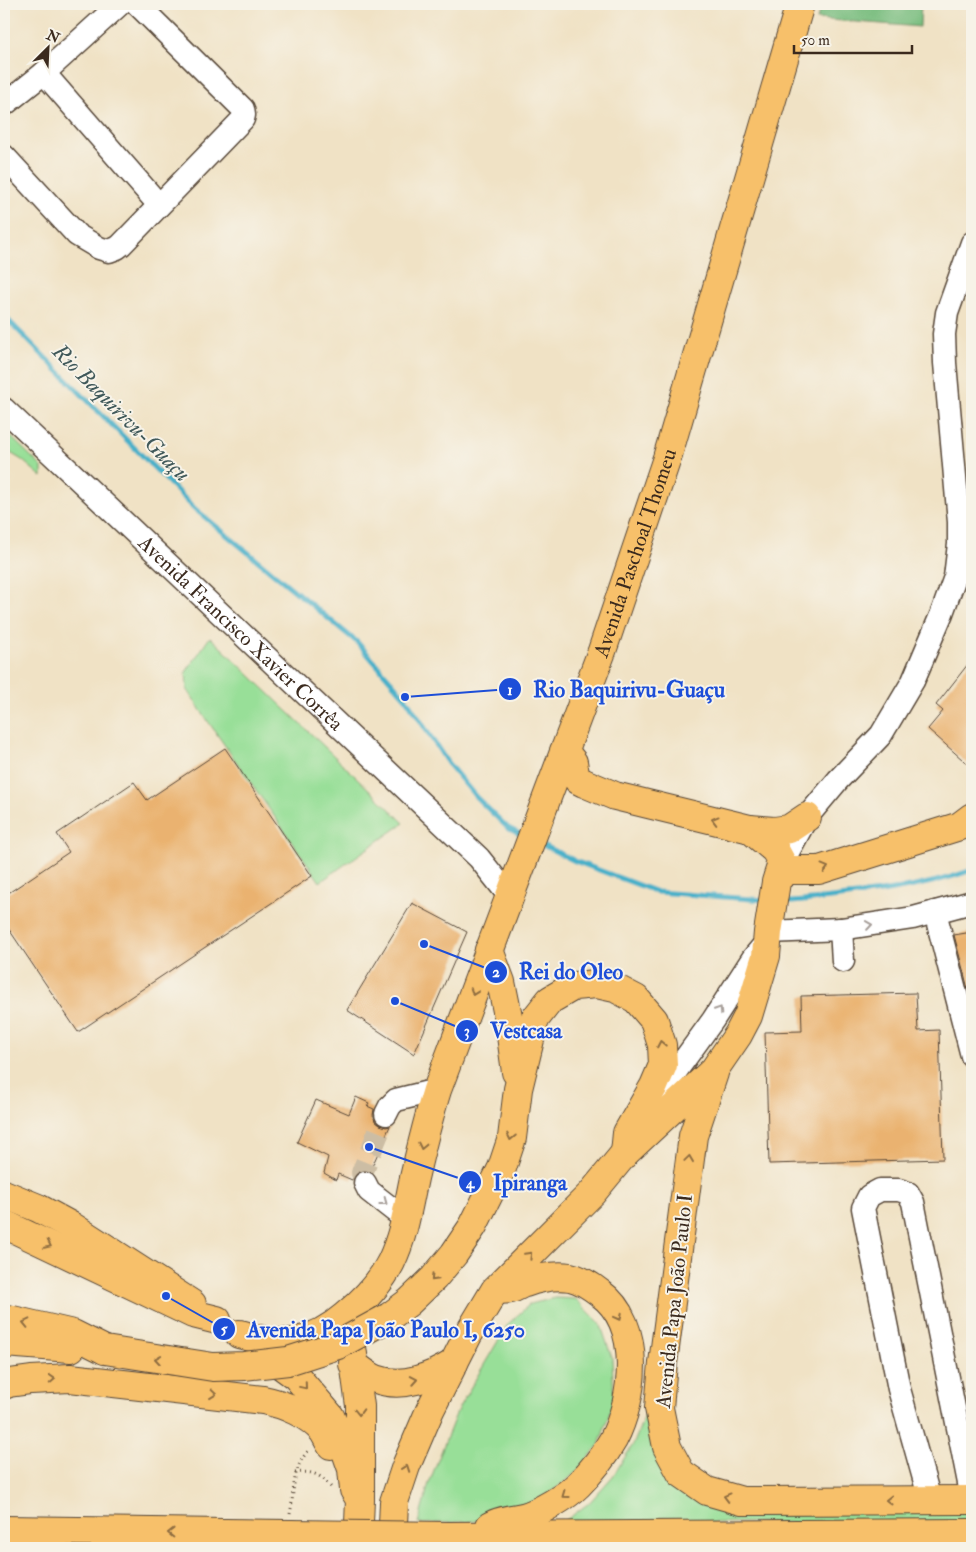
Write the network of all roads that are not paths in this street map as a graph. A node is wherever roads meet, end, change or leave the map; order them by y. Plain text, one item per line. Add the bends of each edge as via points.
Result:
1 (120, 4) edge
2 (137, 4) edge
3 (800, 4) edge
4 (44, 74) junction
5 (4, 105) edge
6 (4, 156) edge
7 (159, 205) junction
8 (972, 243) edge
9 (4, 409) edge
10 (564, 751) junction
11 (615, 796) junction
12 (541, 810) junction
13 (972, 817) edge
14 (807, 818) junction
15 (750, 829) junction
16 (479, 858) junction
17 (522, 863) junction
18 (779, 874) junction
19 (510, 897) junction
20 (972, 902) edge
21 (935, 912) junction
22 (769, 929) junction
23 (840, 929) junction
24 (489, 950) junction
25 (843, 961) dead end
26 (972, 1056) edge
27 (714, 1070) junction
28 (518, 1089) junction
29 (437, 1090) junction
30 (386, 1114) tunnel mouth
31 (625, 1153) junction
32 (365, 1184) dead end
33 (4, 1194) edge
34 (406, 1219) junction
35 (4, 1224) edge
36 (495, 1290) junction
37 (352, 1310) junction
38 (4, 1318) edge
39 (228, 1327) junction
40 (4, 1343) edge
41 (104, 1350) junction
42 (454, 1363) junction
43 (353, 1364) junction
44 (4, 1385) edge
45 (341, 1471) junction
46 (348, 1497) junction
47 (972, 1499) edge
48 (930, 1500) junction
49 (4, 1530) edge
50 (972, 1533) edge
51 (461, 1536) junction
52 (358, 1548) edge
53 (392, 1548) edge

1 - 4 street
2 - 7 street via 243,109 244,115
3 - 10 main road, Avenida Paschoal Thomeu via 667,458 602,651
4 - 5 street
4 - 7 street
6 - 7 street via 77,235 99,248 109,251 117,248
8 - 14 street via 947,313 944,334 959,522 955,577 912,681 881,735
9 - 16 street, Avenida Francisco Xavier Corrêa
10 - 11 main road via 573,762 578,780
10 - 12 main road, Avenida Paschoal Thomeu
11 - 12 main road via 603,798 572,791
15 -> 11 main road
12 - 17 main road, Avenida Paschoal Thomeu
18 -> 13 main road via 789,870 828,868 960,826
14 - 15 main road via 789,829
14 - 18 street
15 - 18 main road via 775,850
16 - 17 street, Avenida Francisco Xavier Corrêa via 499,867
16 - 19 street, Avenida Francisco Xavier Corrêa
17 - 19 main road, Avenida Paschoal Thomeu
18 - 22 main road
19 - 24 main road, Avenida Paschoal Thomeu
20 - 21 street
23 -> 21 street
21 - 26 street
22 - 23 street
22 - 27 main road via 766,956 748,1016
31 -> 22 street via 663,1089 713,1020
23 - 25 street
24 - 28 main road via 509,1021
24 -> 29 main road, Avenida Paschoal Thomeu
27 - 31 main road
48 -> 27 main road, Avenida Papa João Paulo I via 742,1501 706,1492 681,1473 666,1447 659,1408 666,1344 693,1136
31 -> 28 main road via 627,1132 654,1086 662,1065 662,1045 654,1020 636,1000 616,988 597,984 574,986 550,1000 536,1019
28 -> 41 main road, bridge via 512,1138 502,1168 473,1226 434,1278 389,1317 338,1345 288,1361 213,1367
29 - 30 street via 396,1100
29 -> 34 main road, Avenida Paschoal Thomeu via 424,1132
36 -> 31 main road via 592,1193
32 -> 34 street via 369,1191
33 - 39 main road via 38,1208 72,1228
34 - 37 main road, Avenida Paschoal Thomeu via 390,1263 376,1285
35 -> 39 main road via 192,1314
36 - 42 main road
36 -> 51 main road via 511,1289 536,1279 572,1277 607,1298 619,1314 628,1337 631,1364 628,1388 613,1439 600,1461 577,1486 526,1516
37 - 39 main road via 332,1327 298,1341 277,1342
37 - 43 main road
41 -> 38 main road via 73,1334
39 -> 45 main road via 296,1376 330,1416 344,1446
40 - 41 main road
43 -> 42 main road via 375,1379 390,1382 423,1378
53 -> 42 main road via 394,1502 406,1466
43 -> 46 main road via 360,1406
44 -> 45 main road via 70,1378 280,1403 304,1416 323,1432
45 - 46 main road via 354,1490
46 - 52 main road
47 - 48 main road, Avenida Papa João Paulo I
47 - 48 street via 913,1202 908,1193 880,1190 868,1196 863,1208 898,1389
51 -> 49 main road, bridge via 290,1527
50 - 51 main road

